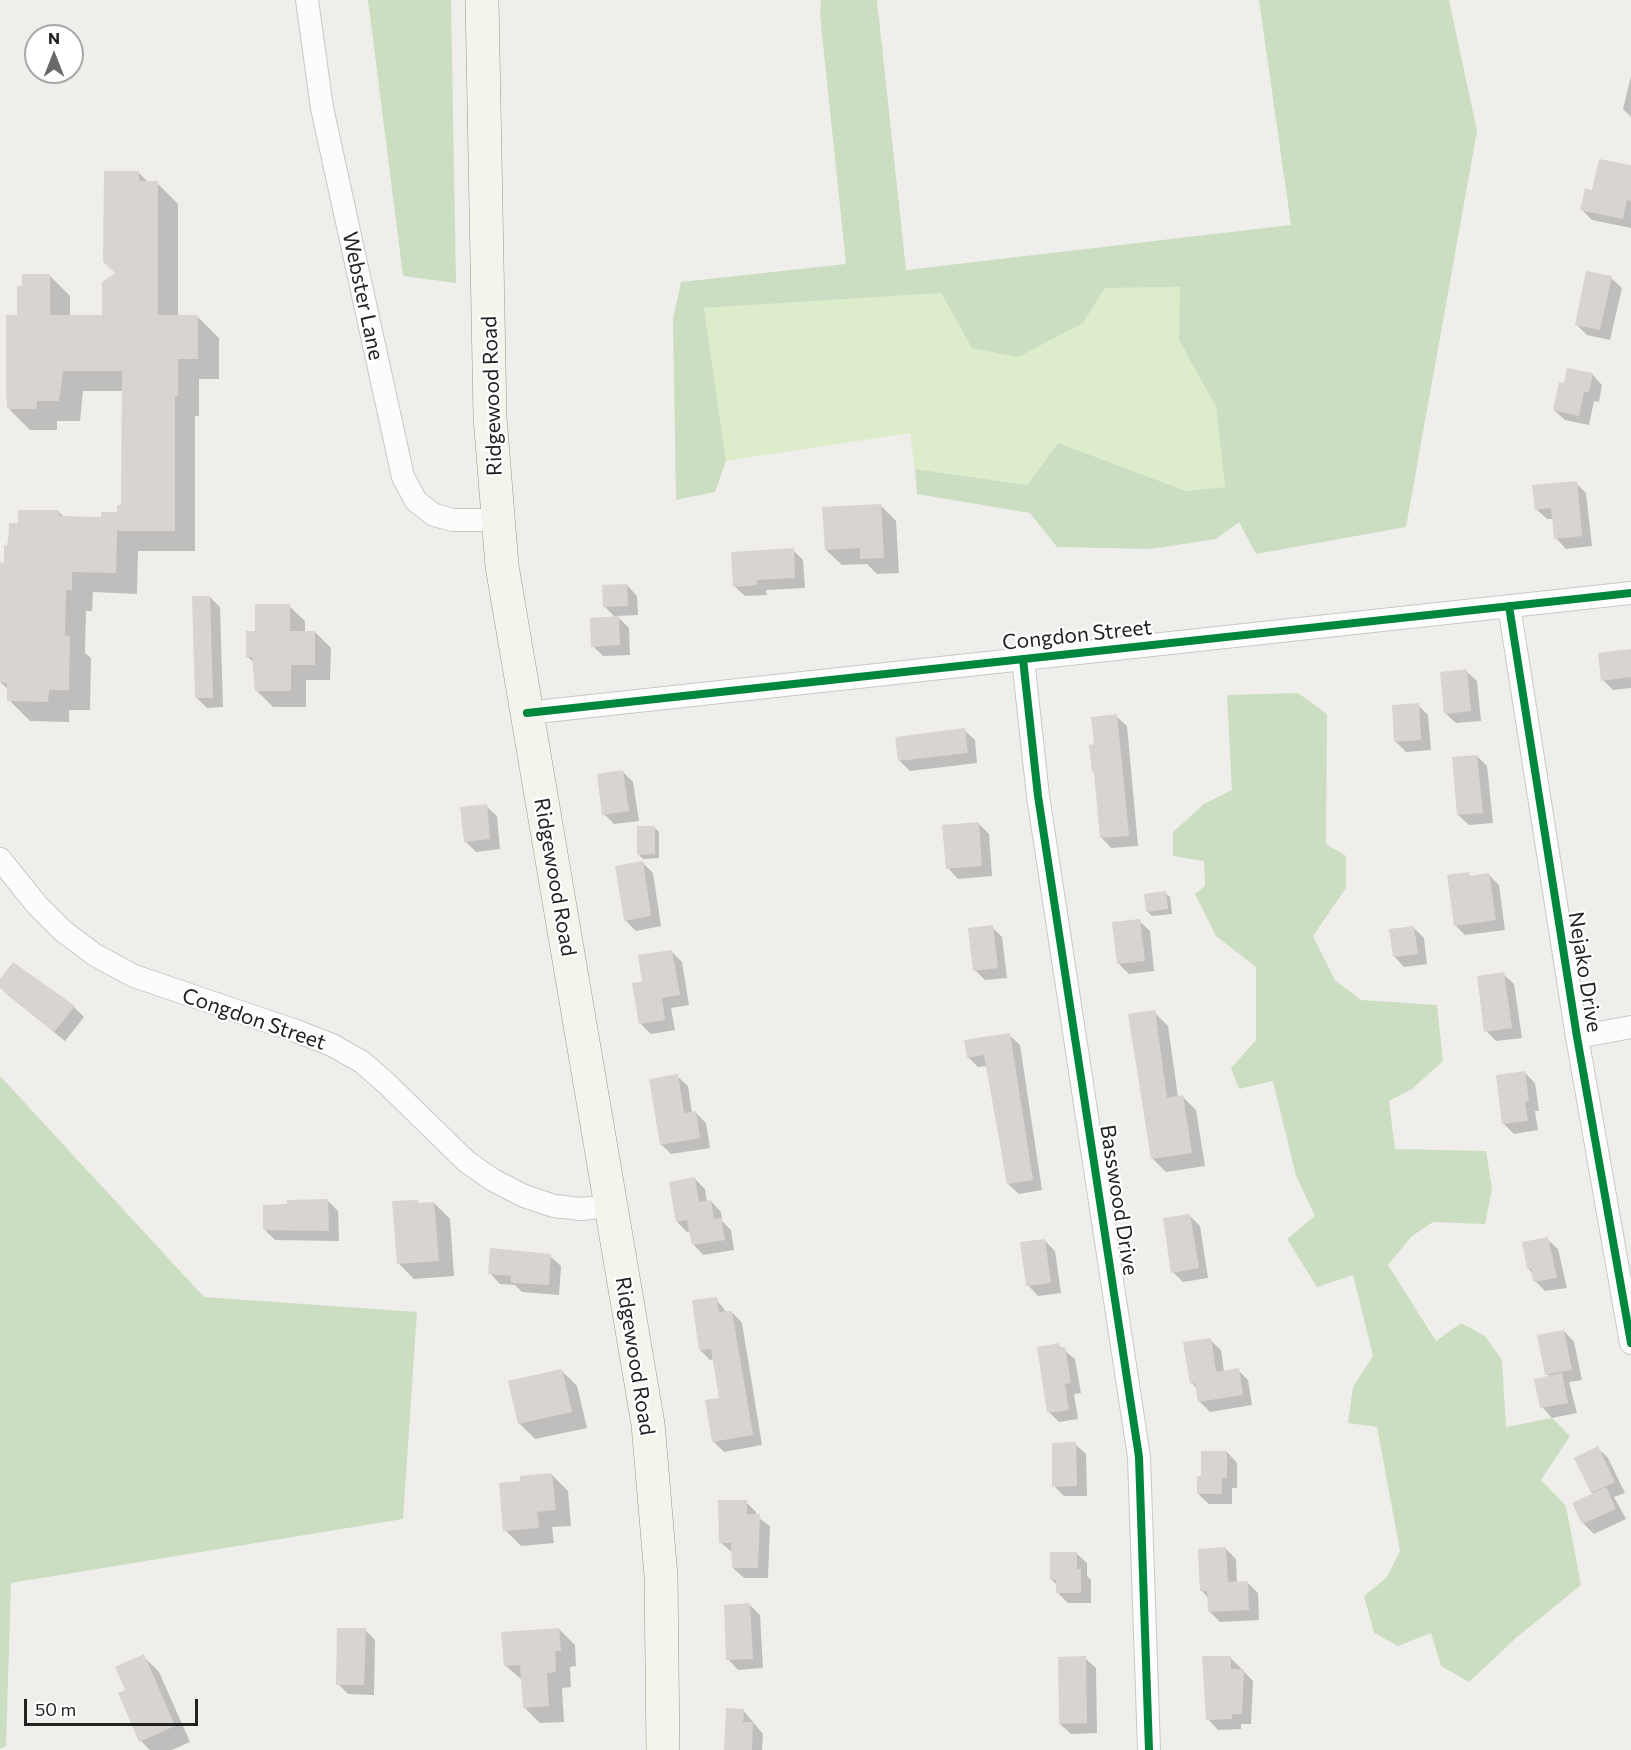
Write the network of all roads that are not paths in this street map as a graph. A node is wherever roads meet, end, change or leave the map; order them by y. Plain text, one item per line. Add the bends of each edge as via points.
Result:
1 (307, 0) edge
2 (482, 0) edge
3 (499, 520) junction
4 (1631, 593) edge
5 (1509, 606) junction
6 (1023, 659) junction
7 (527, 713) junction
8 (0, 859) edge
9 (1631, 1027) edge
10 (1577, 1037) junction
11 (610, 1206) junction
12 (1631, 1343) edge
13 (663, 1750) edge
14 (1149, 1750) edge

1 - 3 street, Webster Lane via 322,108 403,477 416,501 438,517
2 - 3 main road, Ridgewood Road via 490,417
3 - 7 main road, Ridgewood Road via 502,566
4 - 5 street, Congdon Street
5 - 6 street, Congdon Street
5 - 10 street, Nejako Drive
6 - 7 street, Congdon Street
6 - 14 street, Basswood Drive via 1038,796 1139,1457
7 - 11 main road, Ridgewood Road
8 - 11 street, Congdon Street via 37,905 94,955 134,976 296,1031 362,1062 467,1162 524,1196 554,1206
9 - 10 street
10 - 12 street, Nejako Drive
11 - 13 main road, Ridgewood Road via 648,1424 661,1576

